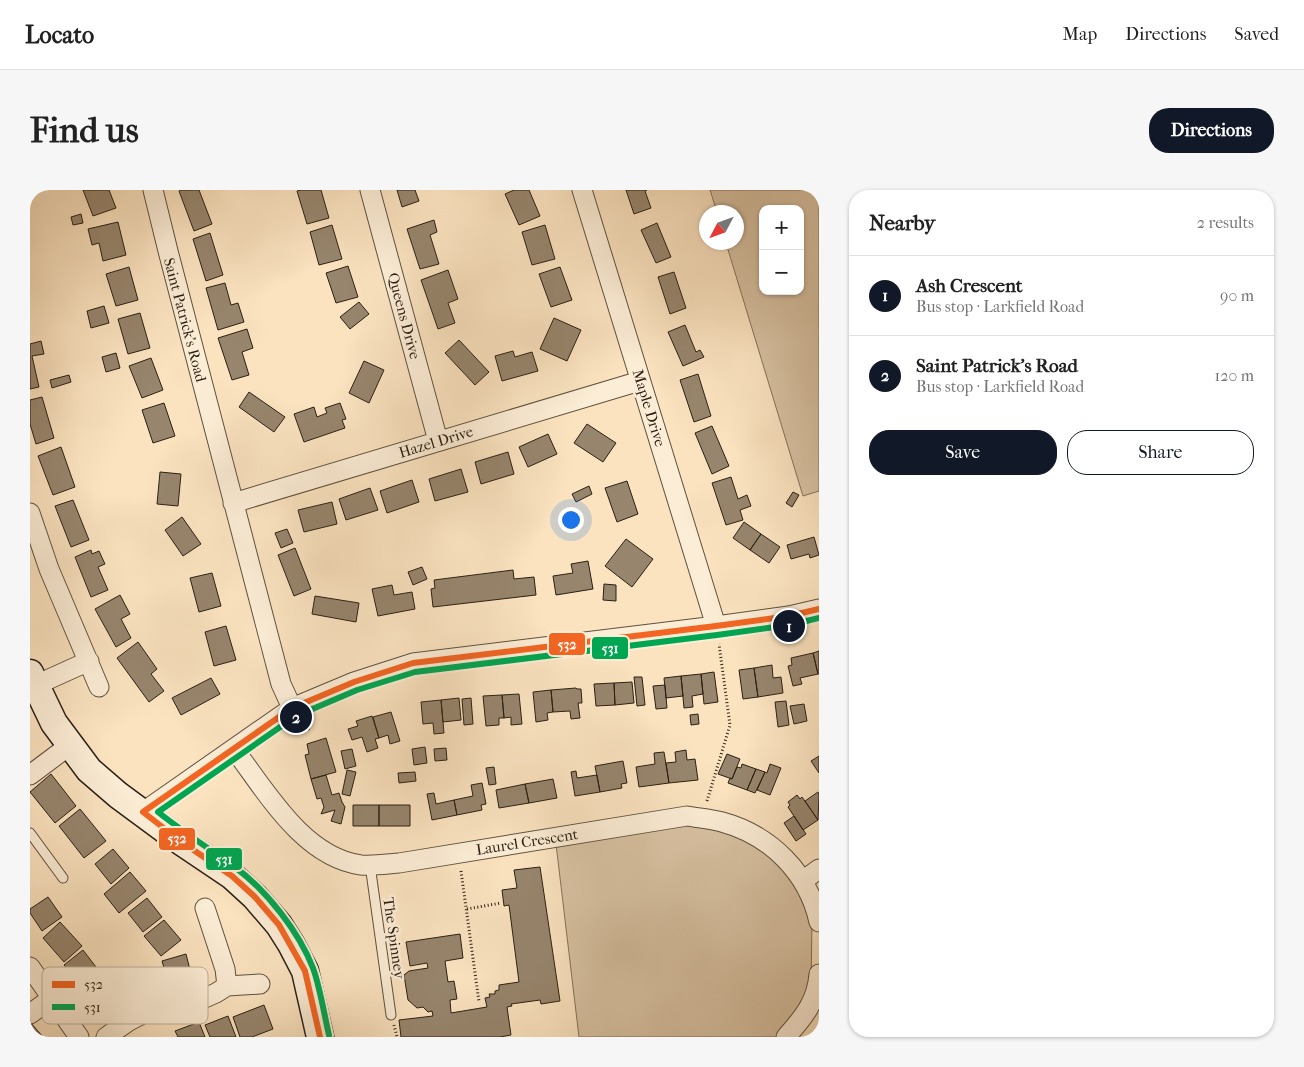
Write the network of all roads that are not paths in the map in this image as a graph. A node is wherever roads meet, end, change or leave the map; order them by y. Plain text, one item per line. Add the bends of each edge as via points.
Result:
1 (153, 190) edge
2 (370, 190) edge
3 (582, 190) edge
4 (640, 381) junction
5 (438, 441) junction
6 (233, 502) junction
7 (30, 513) edge
8 (819, 609) edge
9 (716, 626) junction
10 (88, 662) junction
11 (33, 679) edge
12 (99, 687) dead end
13 (292, 708) junction
14 (70, 745) junction
15 (234, 749) junction
16 (30, 775) edge
17 (143, 812) junction
18 (30, 833) edge
19 (370, 864) junction
20 (819, 869) edge
21 (63, 878) dead end
22 (804, 880) junction
23 (204, 908) dead end
24 (819, 922) edge
25 (30, 967) edge
26 (42, 984) edge
27 (260, 984) dead end
28 (819, 984) edge
29 (227, 986) junction
30 (208, 997) edge
31 (42, 1005) edge
32 (30, 1014) edge
33 (391, 1015) dead end
34 (70, 1024) edge
35 (126, 1024) edge
36 (79, 1037) edge
37 (106, 1037) edge
38 (320, 1037) edge
39 (786, 1037) edge

1 - 6 street, Saint Patrick's Road
2 - 5 street, Queens Drive
3 - 4 street, Maple Drive
4 - 5 street, Hazel Drive
4 - 9 street, Maple Drive
5 - 6 street, Hazel Drive
6 - 13 street, Saint Patrick's Road via 281,684
7 - 10 street via 49,569
8 - 9 street
9 - 13 street via 412,663 354,682
10 - 11 street
10 - 12 street
11 - 14 main road via 54,723
13 - 15 street
14 - 16 street
14 - 17 main road via 88,770
15 - 17 street
15 - 19 street, Laurel Crescent via 305,838 336,858 361,865
17 - 38 main road via 232,876 279,925 305,971
18 - 21 lane
19 - 22 street, Laurel Crescent via 399,863 687,816 721,822 749,832 776,850
19 - 33 lane, The Spinney
20 - 22 street
22 - 24 street, Laurel Crescent
23 - 29 street via 225,968
25 - 26 street
27 - 29 street
28 - 39 street via 805,1016
29 - 30 street
31 - 32 street
34 - 36 street
35 - 37 street

